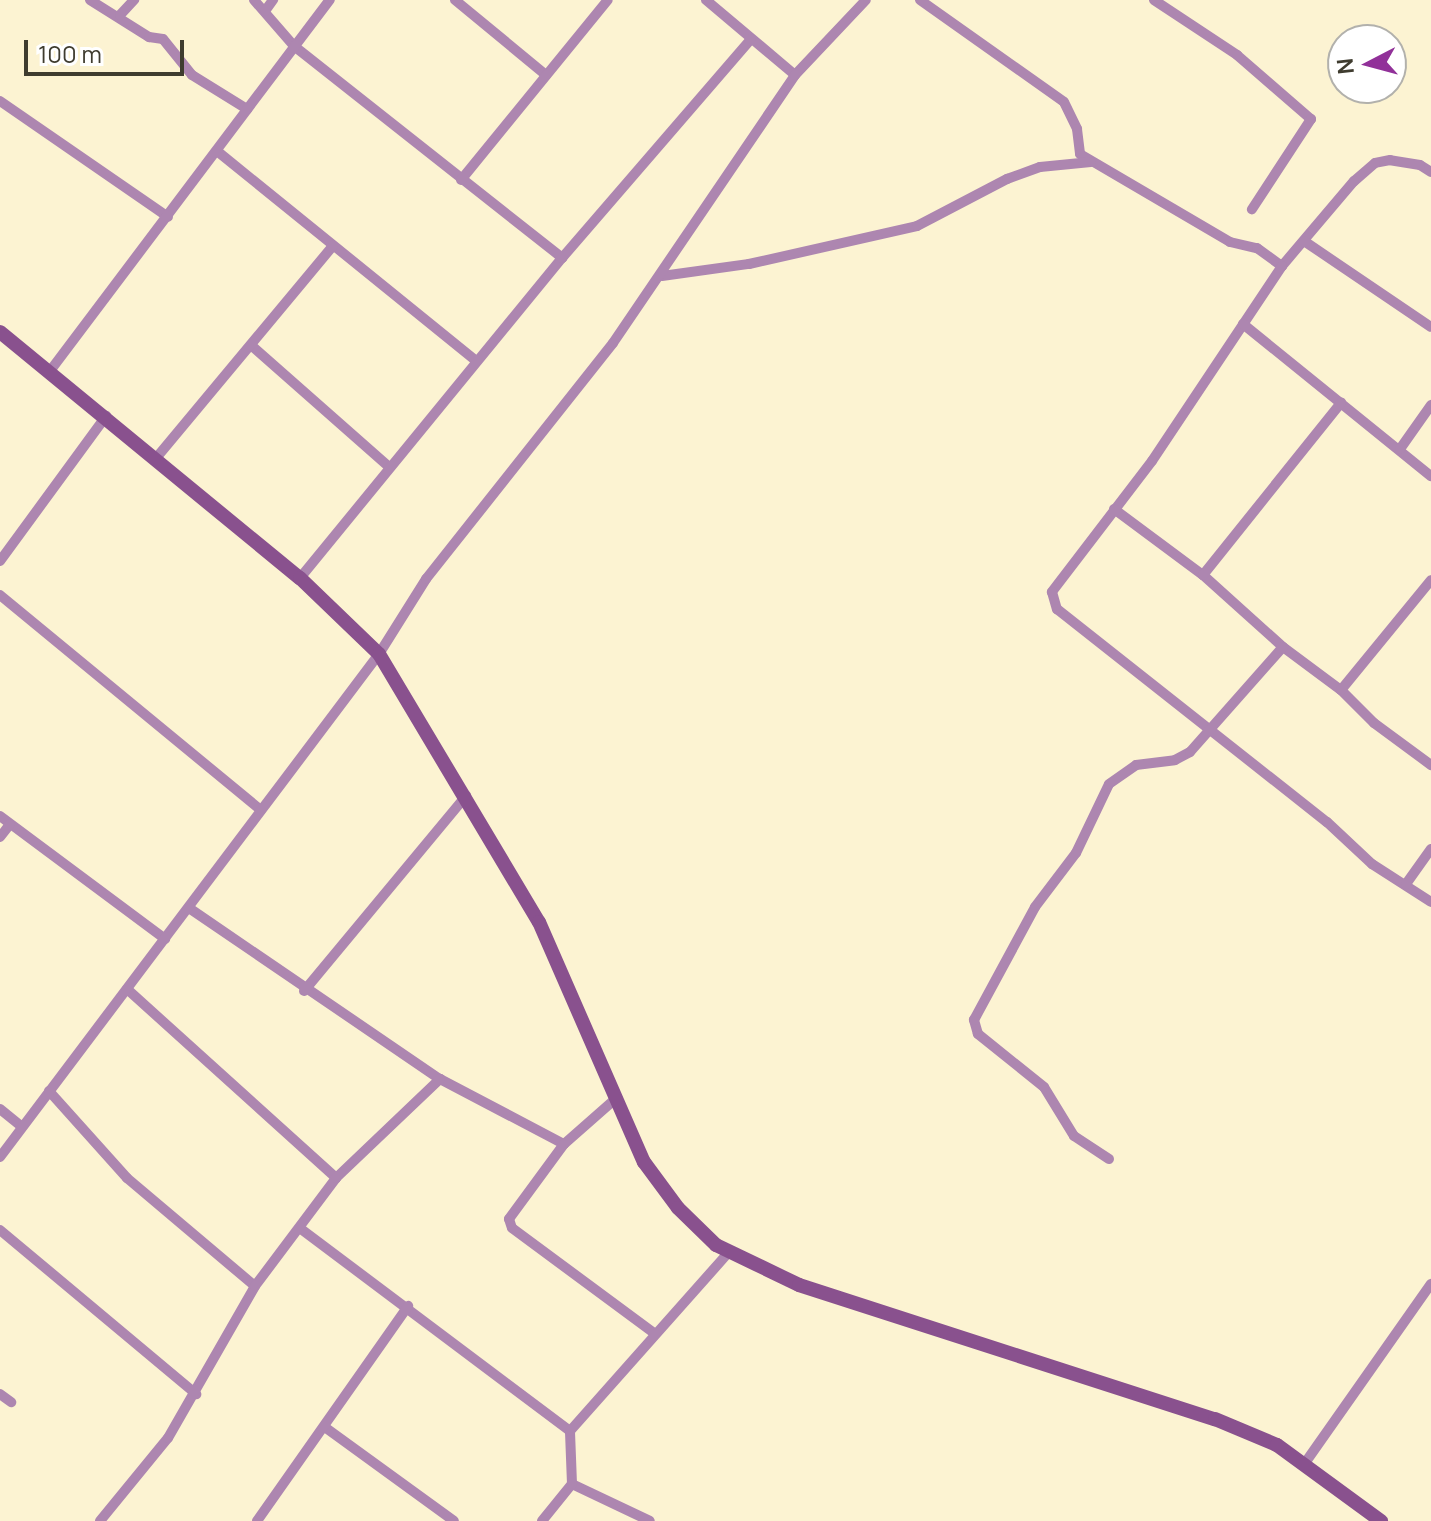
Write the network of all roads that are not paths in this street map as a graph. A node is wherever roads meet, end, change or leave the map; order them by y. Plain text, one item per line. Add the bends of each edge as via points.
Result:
1 (90, 0) edge
2 (134, 0) edge
3 (254, 0) edge
4 (273, 0) edge
5 (330, 0) edge
6 (455, 0) edge
7 (608, 0) edge
8 (706, 0) edge
9 (866, 0) edge
10 (920, 0) edge
11 (1154, 0) edge
12 (265, 11) junction
13 (120, 15) junction
14 (751, 39) junction
15 (294, 46) junction
16 (546, 75) junction
17 (795, 75) junction
18 (0, 101) edge
19 (247, 109) junction
20 (217, 151) junction
21 (1091, 162) junction
22 (1431, 172) edge
23 (461, 180) junction
24 (1252, 209) dead end
25 (168, 217) junction
26 (1304, 241) junction
27 (333, 246) junction
28 (562, 258) junction
29 (1282, 266) junction
30 (662, 276) junction
31 (1243, 324) junction
32 (1431, 327) edge
33 (0, 332) edge
34 (252, 346) junction
35 (476, 361) junction
36 (50, 371) junction
37 (1341, 403) junction
38 (1431, 405) edge
39 (106, 416) junction
40 (1400, 449) junction
41 (157, 457) junction
42 (388, 466) junction
43 (1431, 476) edge
44 (1114, 509) junction
45 (0, 561) edge
46 (1203, 575) junction
47 (300, 578) junction
48 (1431, 580) edge
49 (0, 595) edge
50 (1283, 647) junction
51 (379, 654) junction
52 (1341, 690) junction
53 (1210, 730) junction
54 (1429, 759) edge
55 (466, 796) junction
56 (261, 810) junction
57 (0, 816) edge
58 (10, 824) junction
59 (0, 837) edge
60 (1431, 849) edge
61 (1406, 884) junction
62 (1431, 902) edge
63 (189, 908) junction
64 (165, 939) junction
65 (127, 989) junction
66 (304, 991) junction
67 (440, 1079) junction
68 (49, 1091) junction
69 (613, 1101) junction
70 (0, 1109) edge
71 (22, 1127) junction
72 (564, 1144) junction
73 (0, 1157) edge
74 (1109, 1159) dead end
75 (336, 1178) junction
76 (301, 1229) junction
77 (0, 1230) edge
78 (729, 1252) junction
79 (1431, 1284) edge
80 (255, 1286) junction
81 (408, 1306) junction
82 (654, 1333) junction
83 (0, 1394) edge
84 (196, 1394) junction
85 (11, 1402) dead end
86 (326, 1428) junction
87 (570, 1431) junction
88 (1305, 1463) junction
89 (572, 1484) junction
90 (100, 1521) edge
91 (257, 1521) edge
92 (454, 1521) edge
93 (542, 1521) edge
94 (650, 1521) edge
95 (1381, 1521) edge

1 - 13 street
2 - 13 street
3 - 12 street
4 - 12 street
5 - 15 street
6 - 16 street
7 - 16 street
8 - 14 street
9 - 17 street
10 - 21 street via 1064,102 1077,129 1080,154
11 - 24 street via 1237,55 1311,119
12 - 15 street
13 - 19 street via 149,37 163,39 192,75
14 - 17 street
14 - 28 street
15 - 19 street
15 - 23 street
16 - 23 street
17 - 30 street
18 - 25 street
19 - 20 street
20 - 25 street
20 - 27 street
21 - 29 street via 1230,242 1269,254
21 - 30 street via 1053,164 1007,179 917,226 749,264
22 - 26 street via 1407,161 1375,163
23 - 28 street
25 - 36 street
26 - 29 street
26 - 32 street
27 - 34 street
27 - 35 street
28 - 35 street
29 - 31 street
30 - 51 street via 426,579
31 - 37 street
31 - 44 street
33 - 36 main road
34 - 41 street
34 - 42 street
35 - 42 street
36 - 39 main road
37 - 40 street
37 - 46 street
38 - 40 street
39 - 41 main road
39 - 45 street
40 - 43 street
41 - 47 main road
42 - 47 street
44 - 46 street
44 - 53 street via 1052,592 1057,609
46 - 50 street
47 - 51 main road
48 - 52 street
49 - 56 street
50 - 52 street
50 - 53 street
51 - 55 main road
51 - 56 street
52 - 54 street via 1374,723
53 - 61 street via 1372,864
53 - 74 street via 1175,760 1136,765 1109,784 1076,853 1035,907 974,1020 978,1034 1044,1087 1074,1136
55 - 66 street
55 - 69 main road via 562,968
56 - 63 street
57 - 58 street
58 - 59 street
58 - 64 street
60 - 61 street
61 - 62 street
63 - 64 street
63 - 66 street
64 - 65 street
65 - 68 street
65 - 75 street
66 - 67 street
67 - 72 street
67 - 75 street
68 - 71 street
68 - 80 street via 127,1178
69 - 72 street
69 - 78 main road via 660,1186 694,1225
70 - 71 street
71 - 73 street
72 - 82 street via 509,1219 512,1228
75 - 76 street
76 - 80 street
76 - 81 street
77 - 84 street
78 - 82 street
78 - 88 main road via 799,1285 1215,1419
79 - 88 street
80 - 84 street
81 - 86 street
81 - 87 street
82 - 87 street
83 - 85 street
84 - 90 street via 168,1438
86 - 91 street
86 - 92 street
87 - 89 street
88 - 95 main road
89 - 93 street
89 - 94 street

